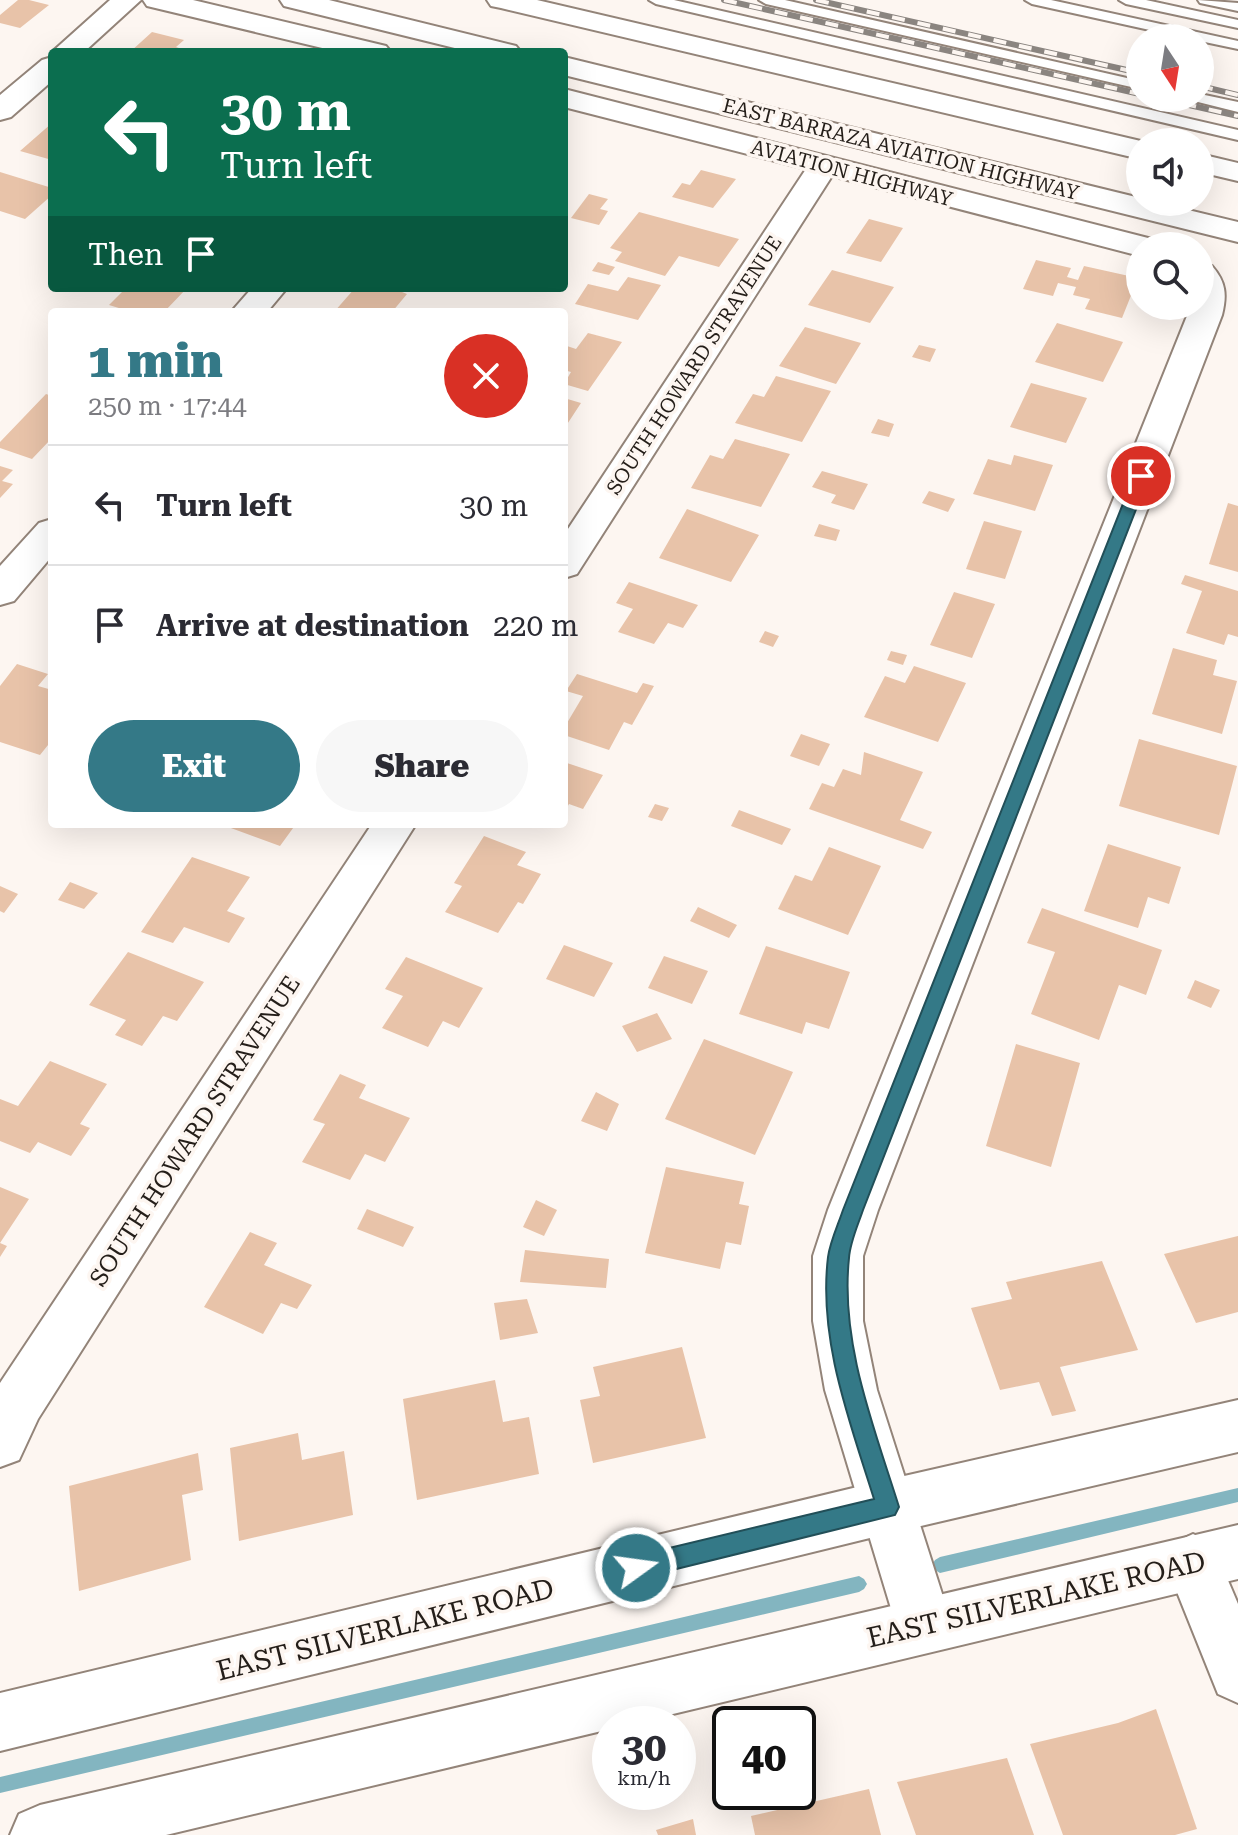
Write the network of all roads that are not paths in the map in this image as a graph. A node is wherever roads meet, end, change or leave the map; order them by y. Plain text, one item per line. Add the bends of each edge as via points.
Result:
1 (127, 0) edge
2 (157, 0) edge
3 (294, 0) edge
4 (501, 0) edge
5 (656, 0) edge
6 (766, 0) edge
7 (1032, 0) edge
8 (1126, 0) edge
9 (1205, 0) edge
10 (1238, 7) edge
11 (1238, 24) edge
12 (1238, 45) edge
13 (72, 48) edge
14 (359, 48) edge
15 (490, 48) edge
16 (568, 67) edge
17 (48, 69) edge
18 (1126, 82) edge
19 (568, 99) edge
20 (1214, 101) edge
21 (1238, 107) edge
22 (0, 111) edge
23 (1238, 135) edge
24 (1126, 147) edge
25 (824, 165) junction
26 (1214, 166) edge
27 (1238, 172) edge
28 (1238, 232) edge
29 (1126, 242) edge
30 (266, 292) edge
31 (252, 308) edge
32 (1203, 320) edge
33 (48, 537) edge
34 (568, 559) edge
35 (0, 591) edge
36 (392, 828) edge
37 (1238, 1426) edge
38 (0, 1441) edge
39 (887, 1507) junction
40 (1216, 1557) edge
41 (924, 1625) junction
42 (1238, 1674) edge
43 (0, 1722) edge
44 (40, 1835) edge

1 - 13 street
2 - 14 street
3 - 15 street
4 - 24 street
5 - 23 lane
6 - 18 lane
7 - 12 lane
8 - 11 lane
9 - 10 lane
16 - 28 street, EAST BARRAZA AVIATION HIGHWAY
17 - 22 street
19 - 25 street, AVIATION HIGHWAY
20 - 21 lane
25 - 29 street, AVIATION HIGHWAY
25 - 34 street, SOUTH HOWARD STRAVENUE
26 - 27 street
30 - 31 street
32 - 39 street via 838,1256 838,1321 851,1390
33 - 35 street
36 - 38 street, SOUTH HOWARD STRAVENUE via 19,1401
37 - 39 street, EAST SILVERLAKE ROAD
39 - 41 street
39 - 43 street, EAST SILVERLAKE ROAD
40 - 41 street, EAST SILVERLAKE ROAD
40 - 42 street
41 - 44 street, EAST SILVERLAKE ROAD

